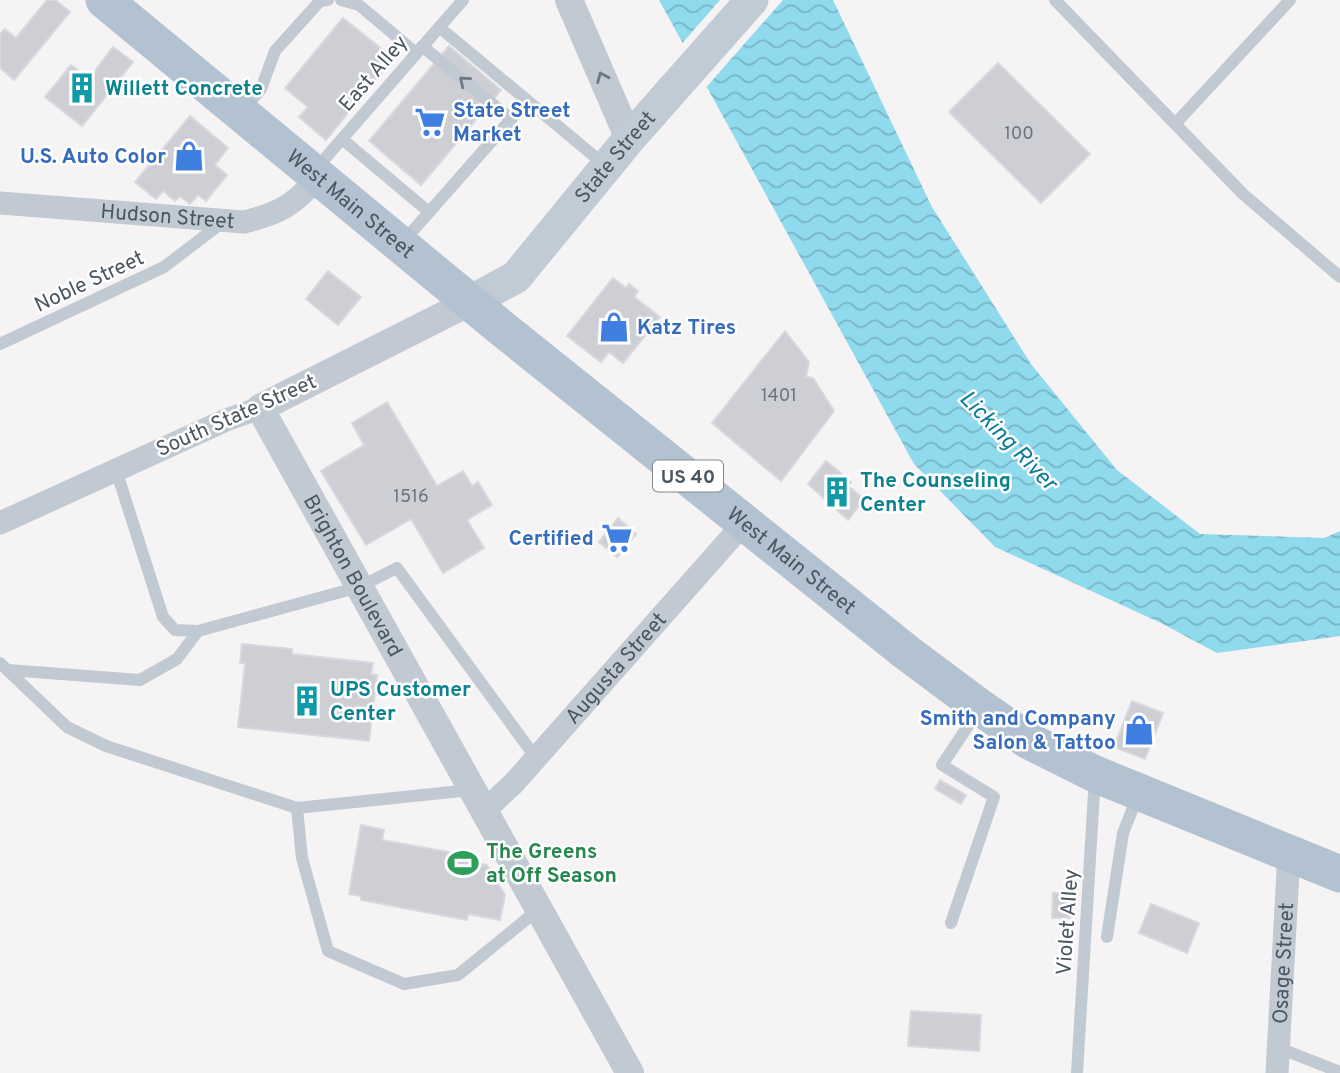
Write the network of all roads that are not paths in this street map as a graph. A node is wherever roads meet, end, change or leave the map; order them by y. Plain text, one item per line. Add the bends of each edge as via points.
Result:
1 (104, 0) edge
2 (322, 0) edge
3 (341, 0) edge
4 (463, 0) edge
5 (569, 0) edge
6 (752, 0) edge
7 (1055, 0) edge
8 (1290, 0) edge
9 (439, 27) junction
10 (419, 49) junction
11 (527, 101) junction
12 (240, 113) junction
13 (511, 119) junction
14 (1175, 124) junction
15 (638, 129) junction
16 (342, 139) junction
17 (606, 166) junction
18 (316, 175) junction
19 (0, 203) edge
20 (429, 212) junction
21 (225, 221) junction
22 (401, 245) junction
23 (1340, 277) edge
24 (470, 302) junction
25 (0, 344) edge
26 (260, 408) junction
27 (116, 470) junction
28 (745, 522) junction
29 (0, 523) edge
30 (359, 587) junction
31 (198, 631) junction
32 (4, 667) edge
33 (981, 708) junction
34 (536, 758) junction
35 (1095, 774) junction
36 (1139, 793) junction
37 (478, 801) junction
38 (297, 808) junction
39 (1289, 853) junction
40 (1340, 874) edge
41 (539, 909) junction
42 (951, 923) dead end
43 (1107, 937) dead end
44 (1279, 1048) junction
45 (1340, 1072) edge
46 (630, 1073) edge
47 (1077, 1073) edge
48 (1277, 1073) edge

1 - 12 main road, West Main Street / US 40
2 - 12 lane via 275,51 261,89
3 - 10 lane via 359,5
4 - 9 lane, East Alley
15 -> 5 street
6 - 15 main road, State Street
7 - 14 lane
8 - 14 lane
9 - 10 lane, East Alley
9 - 11 lane
13 -> 10 lane
10 - 16 lane, East Alley
11 - 13 lane
11 - 17 lane
12 - 18 main road, West Main Street / US 40
13 - 20 lane
14 - 23 lane via 1243,194
15 - 17 main road, State Street
16 - 18 lane, East Alley
16 - 20 lane
17 - 24 main road, State Street via 516,276
18 - 21 street, Hudson Street via 294,203 276,215
18 - 22 main road, West Main Street / US 40
19 - 21 street, Hudson Street
20 - 22 lane
21 - 25 lane, Noble Street via 164,267
22 - 24 main road, West Main Street / US 40
24 - 26 street, South State Street
24 - 28 main road, West Main Street / US 40
26 - 27 street, South State Street
26 - 30 street, Brighton Boulevard
27 - 29 street, South State Street
27 - 31 lane via 163,617 176,631
28 - 33 main road, West Main Street / US 40
28 - 34 street, Augusta Street
30 - 31 lane
30 - 34 lane via 397,568
30 - 37 street, Brighton Boulevard
31 - 32 lane via 177,659 140,680
32 - 38 lane via 67,727 106,746
33 - 35 main road, West Main Street / US 40 via 1029,741
33 - 42 lane via 942,765 994,797
34 - 37 street, Augusta Street
35 - 36 main road, West Main Street / US 40
35 - 47 lane, Violet Alley
36 - 39 main road, West Main Street / US 40
36 - 43 lane via 1123,833
37 - 38 lane
37 - 41 street, Brighton Boulevard
38 - 41 lane via 302,858 328,951 404,984 458,975
39 - 40 main road, West Main Street / US 40
39 - 44 street, Osage Street
41 - 46 street, Brighton Boulevard
44 - 45 lane
44 - 48 street, Osage Street

